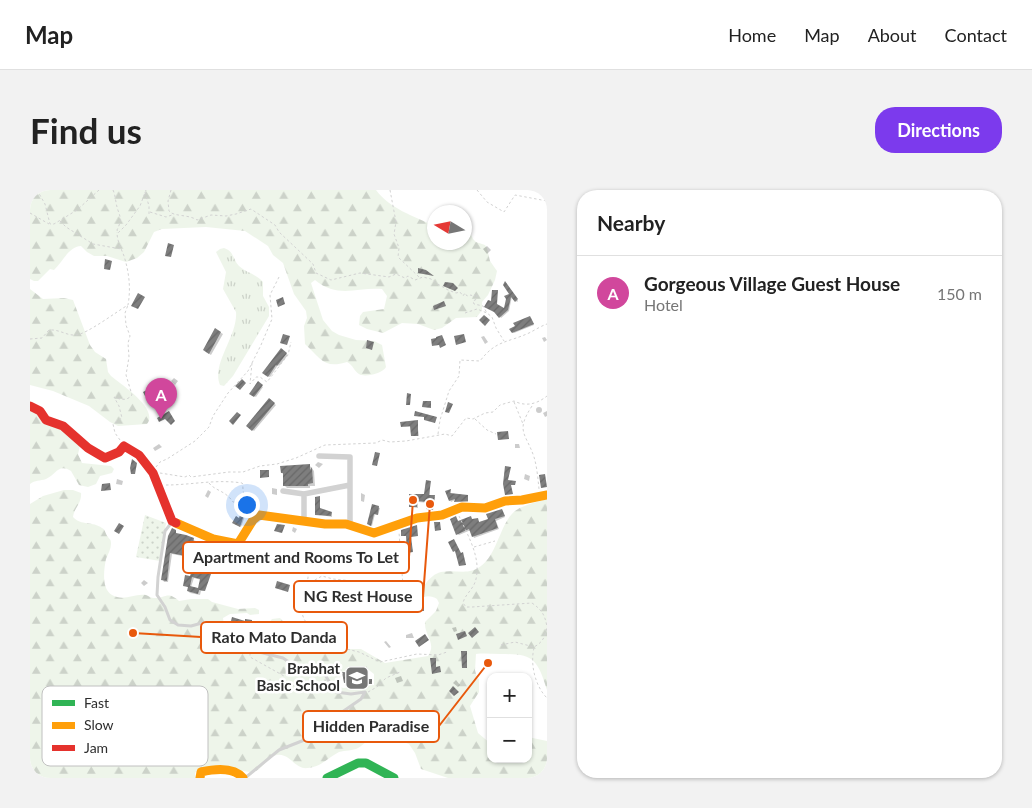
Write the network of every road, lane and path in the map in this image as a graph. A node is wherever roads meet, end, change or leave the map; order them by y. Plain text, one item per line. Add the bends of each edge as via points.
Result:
1 (37, 190) edge
2 (99, 190) edge
3 (114, 190) edge
4 (145, 190) edge
5 (171, 190) edge
6 (390, 190) edge
7 (477, 190) edge
8 (547, 201) edge
9 (149, 212) junction
10 (30, 213) edge
11 (172, 214) junction
12 (149, 215) dead end
13 (60, 220) junction
14 (50, 224) junction
15 (117, 232) junction
16 (122, 249) junction
17 (279, 278) dead end
18 (420, 278) junction
19 (128, 305) junction
20 (465, 313) dead end
21 (487, 313) junction
22 (547, 324) edge
23 (30, 339) edge
24 (504, 341) junction
25 (291, 342) dead end
26 (252, 362) junction
27 (547, 396) edge
28 (514, 401) junction
29 (533, 405) junction
30 (30, 406) edge
31 (475, 418) junction
32 (523, 424) junction
33 (496, 434) dead end
34 (438, 436) junction
35 (124, 446) junction
36 (319, 456) dead end
37 (153, 469) junction
38 (209, 482) junction
39 (158, 485) junction
40 (350, 486) junction
41 (283, 491) dead end
42 (304, 494) junction
43 (544, 496) edge
44 (247, 502) junction
45 (456, 508) junction
46 (259, 515) junction
47 (304, 520) junction
48 (172, 521) junction
49 (350, 525) junction
50 (398, 525) junction
51 (495, 541) dead end
52 (238, 544) junction
53 (473, 548) junction
54 (305, 585) junction
55 (547, 627) edge
56 (501, 645) dead end
57 (534, 647) junction
58 (251, 650) junction
59 (447, 652) dead end
60 (400, 672) dead end
61 (284, 676) dead end
62 (365, 692) junction
63 (547, 698) edge
64 (200, 778) edge
65 (244, 778) edge
66 (327, 778) edge
67 (394, 778) edge

1 - 14 path
2 - 13 path
3 - 15 path via 121,216
4 - 9 path
4 - 15 path via 140,206
5 - 11 path via 168,207
6 - 18 path via 398,258
7 - 8 path via 487,202 504,212 516,195
9 - 11 path via 166,217
9 - 12 path
10 - 14 path
11 - 18 path via 197,220 212,214 226,216 251,208 275,225 313,264 316,273 331,280 360,273
13 - 14 path via 57,224
13 - 16 path via 93,244
15 - 16 path
16 - 19 path via 131,290
17 - 26 path via 270,295 272,319
18 - 21 path via 431,279 448,290 460,292 462,296 465,292 467,296 477,295 474,304 483,306
19 - 23 path via 81,334 49,330 42,338
19 - 35 path via 126,329 130,336 126,375 132,395 121,400 114,397 122,418 113,424
20 - 21 path via 477,309
21 - 24 path via 492,316
22 - 24 path
24 - 34 path via 489,349 480,361 460,360 459,376 449,390
25 - 26 path via 288,356 267,382 256,377 250,384
26 - 37 path via 209,427 195,441
27 - 29 path
28 - 29 path
28 - 31 path
28 - 32 path
29 - 32 path
30 - 35 street via 105,458 120,452
31 - 33 path
31 - 34 path via 466,418 452,436
32 - 43 path via 522,430 534,456
34 - 37 path via 325,445 284,462 243,472 185,477
35 - 37 street via 139,454
36 - 40 street via 350,456
37 - 39 street
38 - 39 path
38 - 44 path via 233,502
38 - 44 path via 244,484
39 - 48 street
40 - 42 street
40 - 49 street
41 - 42 street
42 - 47 street
43 - 45 street via 505,501 485,508
44 - 46 path
45 - 50 street via 442,515 417,518
45 - 53 path
46 - 47 street
46 - 52 street
47 - 49 street
48 - 52 street via 214,539
48 - 58 lane via 165,531 157,595 170,620 178,625 218,624
49 - 50 street via 374,533
50 - 54 path via 403,586 322,576
51 - 53 path
52 - 54 path via 305,564 309,570
53 - 55 path via 476,578 464,599 466,607 532,603 545,615
54 - 59 path via 300,608 313,633 326,644 359,652 380,662
55 - 57 path via 542,643
56 - 57 path via 514,642
57 - 63 path via 532,664
58 - 61 path via 250,656
58 - 62 lane via 283,658 300,669 325,675 336,692
60 - 62 path
62 - 65 lane via 361,699 329,721 317,736 279,750
64 - 65 street via 203,771 227,770 238,772
66 - 67 street via 358,763 366,763

